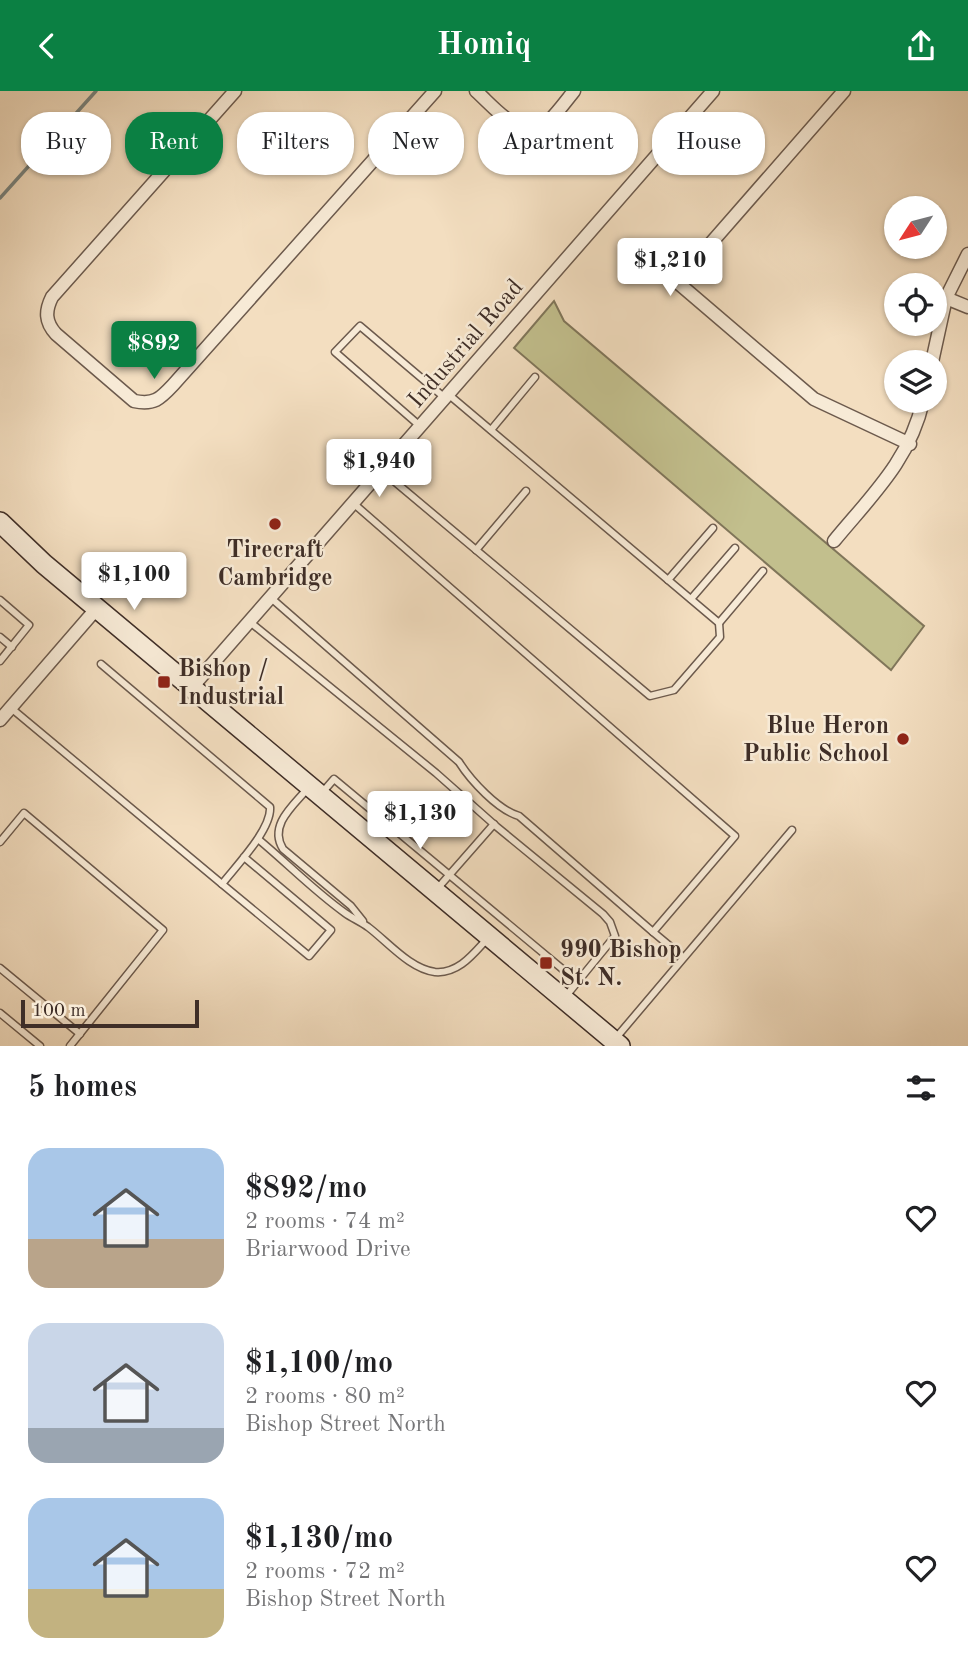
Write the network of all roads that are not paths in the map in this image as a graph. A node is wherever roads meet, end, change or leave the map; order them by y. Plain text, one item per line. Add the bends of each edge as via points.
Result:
1 (235, 91) edge
2 (435, 91) edge
3 (476, 91) edge
4 (574, 91) edge
5 (713, 91) edge
6 (844, 91) edge
7 (968, 254) edge
8 (947, 296) edge
9 (947, 298) edge
10 (968, 307) edge
11 (535, 377) dead end
12 (447, 396) junction
13 (920, 413) edge
14 (420, 426) junction
15 (491, 430) junction
16 (910, 444) junction
17 (382, 471) junction
18 (526, 491) dead end
19 (354, 503) junction
20 (0, 522) edge
21 (713, 529) dead end
22 (834, 541) dead end
23 (735, 548) dead end
24 (476, 550) junction
25 (763, 571) dead end
26 (668, 580) junction
27 (271, 598) junction
28 (691, 599) junction
29 (0, 600) edge
30 (97, 608) junction
31 (250, 622) junction
32 (719, 623) junction
33 (0, 636) edge
34 (12, 646) junction
35 (0, 661) edge
36 (101, 664) dead end
37 (193, 686) junction
38 (11, 707) junction
39 (0, 720) edge
40 (316, 790) junction
41 (494, 824) junction
42 (792, 830) dead end
43 (258, 839) junction
44 (0, 842) edge
45 (244, 857) junction
46 (449, 875) junction
47 (222, 884) junction
48 (436, 891) junction
49 (366, 925) junction
50 (653, 932) junction
51 (490, 936) junction
52 (683, 957) junction
53 (0, 968) edge
54 (578, 982) junction
55 (564, 998) junction
56 (0, 1013) edge
57 (80, 1034) junction
58 (617, 1043) edge
59 (40, 1046) edge
60 (70, 1046) edge

1 - 2 street via 48,306 46,316 56,334 134,401 147,404 173,385
3 - 4 street via 520,128 530,130 550,120
5 - 12 street, Industrial Road
6 - 16 street via 677,282 814,399
7 - 8 street
9 - 10 street
11 - 15 lane
12 - 14 street, Industrial Road
12 - 14 lane via 360,326 335,352
12 - 15 lane
13 - 16 street
14 - 17 street, Industrial Road
15 - 26 lane
16 - 22 street
17 - 19 street, Industrial Road
17 - 24 lane
18 - 24 lane
19 - 27 street, Industrial Road
19 - 50 lane via 735,836
20 - 30 main road
21 - 26 lane
23 - 28 lane
24 - 32 lane via 650,696 674,690 720,638
25 - 32 lane
26 - 28 lane
27 - 31 street, Industrial Road
27 - 50 lane via 459,762 468,777 509,813 519,816
28 - 32 lane
29 - 34 lane via 29,625
30 - 37 main road
30 - 38 street
31 - 37 street, Industrial Road
31 - 41 lane
33 - 34 lane
34 - 35 lane
36 - 43 lane via 270,807
37 - 40 main road
38 - 39 street
38 - 47 lane
40 - 46 lane via 334,779
40 - 48 main road
40 - 49 lane via 281,822 277,840
41 - 46 lane
41 - 54 lane via 610,922 615,936
42 - 52 lane
43 - 45 lane
43 - 49 lane via 345,913
44 - 57 lane via 24,813 163,930
45 - 47 lane
45 - 47 lane via 331,930 309,955
46 - 48 lane
46 - 54 lane
48 - 51 main road
49 - 51 lane via 407,959 434,972 455,968
50 - 52 lane
51 - 55 main road
52 - 58 lane
53 - 57 lane
54 - 55 lane
55 - 58 main road
56 - 59 lane
57 - 60 lane

